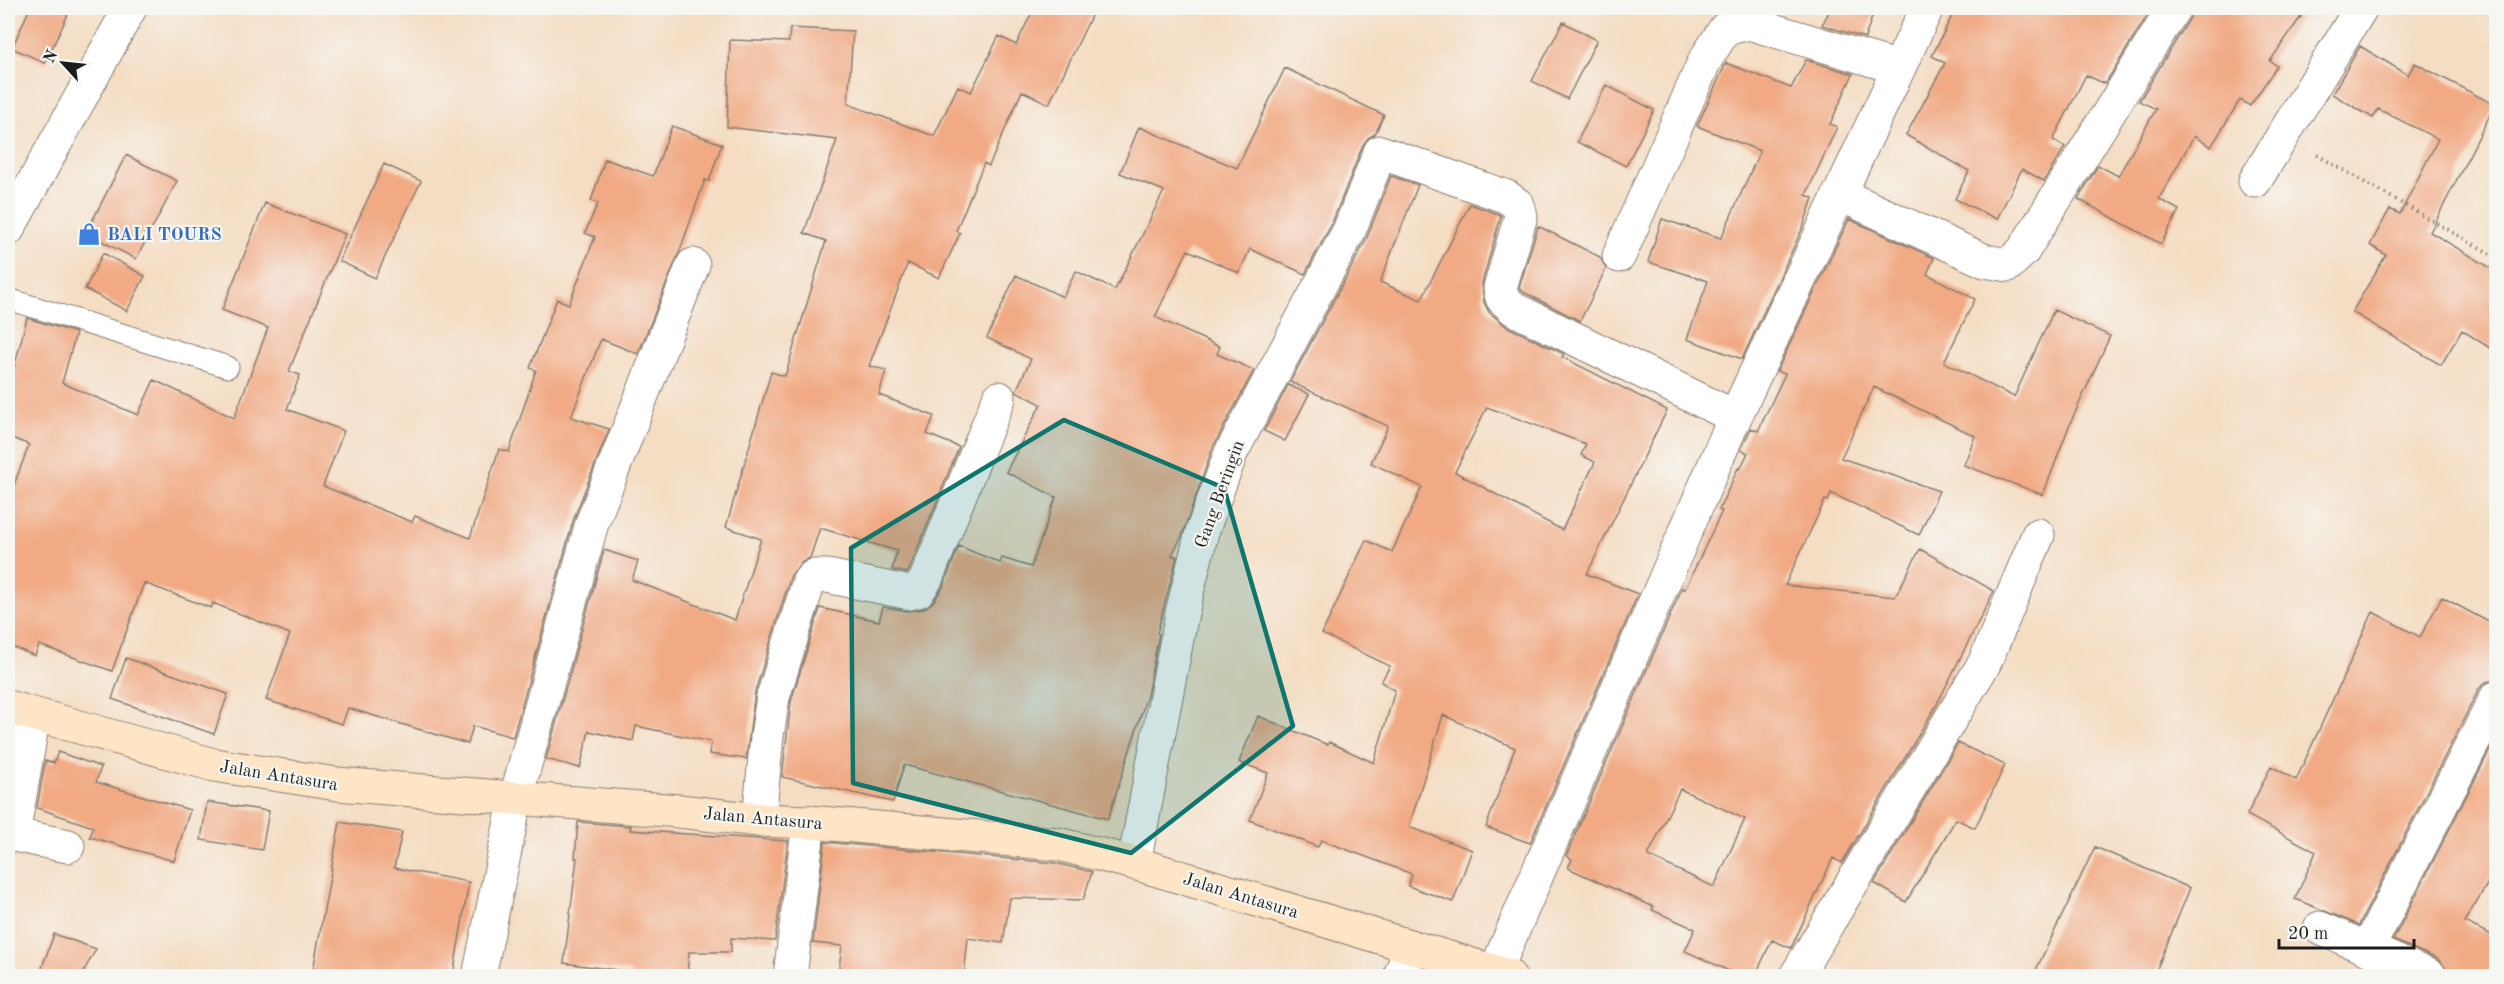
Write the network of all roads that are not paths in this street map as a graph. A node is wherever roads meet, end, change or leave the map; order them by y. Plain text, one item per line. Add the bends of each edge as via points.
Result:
1 (130, 8) edge
2 (1928, 8) edge
3 (2174, 8) edge
4 (2361, 8) edge
5 (1899, 68) junction
6 (2255, 181) dead end
7 (1839, 194) junction
8 (8, 229) edge
9 (1619, 256) dead end
10 (693, 265) dead end
11 (8, 300) edge
12 (228, 367) dead end
13 (999, 398) dead end
14 (1735, 417) junction
15 (2038, 535) dead end
16 (2496, 698) edge
17 (21, 711) edge
18 (516, 797) junction
19 (759, 820) junction
20 (809, 822) junction
21 (68, 846) dead end
22 (1134, 863) junction
23 (2319, 928) dead end
24 (1411, 946) junction
25 (2368, 948) junction
26 (1502, 974) edge
27 (479, 976) edge
28 (790, 976) edge
29 (1400, 976) edge
30 (1796, 976) edge
31 (2430, 976) edge

1 - 8 street
2 - 5 street
3 - 7 street via 2023,251 2008,266 1985,261
4 - 6 street
5 - 7 street
5 - 9 street via 1749,23 1725,29 1705,60
7 - 14 street
10 - 18 street via 592,523
11 - 12 lane
13 - 19 street via 918,591 910,593 827,576 814,576 809,581 773,697
14 - 22 street, Gang Beringin via 1514,309 1502,298 1500,288 1521,216 1518,205 1507,197 1380,152 1349,231 1231,453 1202,532 1182,613
14 - 26 street
15 - 30 street via 1985,662
16 - 25 street
17 - 18 main road, Jalan Antasura via 213,765 337,784
17 - 21 street via 14,829 19,836
18 - 19 main road, Jalan Antasura
18 - 27 street
19 - 20 main road, Jalan Antasura
20 - 22 main road, Jalan Antasura via 1058,844
20 - 28 street
22 - 24 main road, Jalan Antasura
23 - 25 street
24 - 26 main road, Jalan Antasura
24 - 29 street
25 - 31 street

